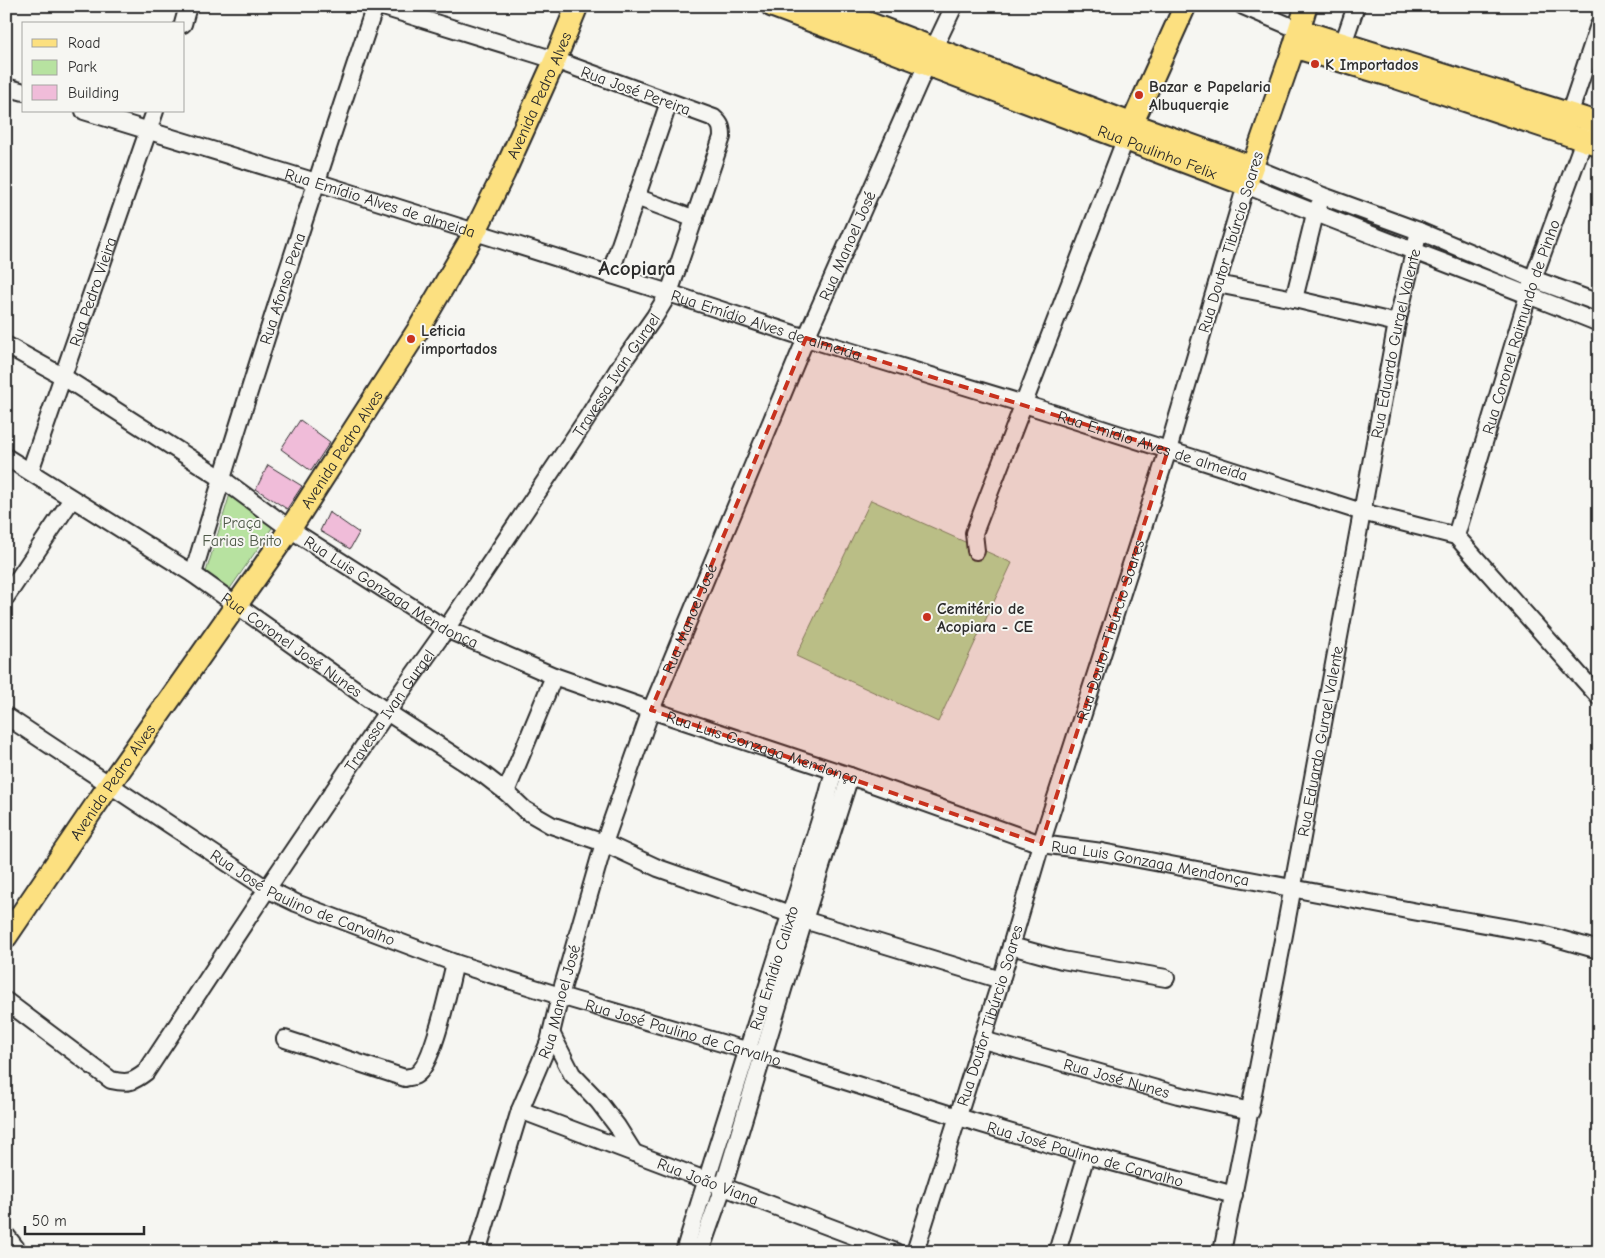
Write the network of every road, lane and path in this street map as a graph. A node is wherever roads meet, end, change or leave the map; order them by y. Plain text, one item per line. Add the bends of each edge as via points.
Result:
1 (188, 6) edge
2 (375, 6) edge
3 (380, 6) edge
4 (577, 6) edge
5 (772, 6) edge
6 (824, 6) edge
7 (954, 6) edge
8 (1185, 6) edge
9 (1243, 6) edge
10 (1306, 6) edge
11 (1356, 6) edge
12 (184, 22) edge
13 (1599, 25) edge
14 (1296, 38) junction
15 (1336, 51) junction
16 (930, 57) junction
17 (555, 60) junction
18 (1417, 76) junction
19 (6, 87) edge
20 (22, 91) edge
21 (669, 102) junction
22 (87, 112) edge
23 (155, 112) edge
24 (1570, 113) junction
25 (1594, 121) edge
26 (149, 132) junction
27 (1128, 132) junction
28 (1563, 134) junction
29 (1592, 143) edge
30 (1249, 176) junction
31 (316, 182) junction
32 (1323, 196) junction
33 (636, 197) junction
34 (1315, 214) junction
35 (695, 219) junction
36 (1419, 231) junction
37 (475, 232) junction
38 (1413, 250) junction
39 (610, 274) junction
40 (1217, 284) junction
41 (1531, 287) junction
42 (669, 293) junction
43 (1294, 299) junction
44 (1599, 303) edge
45 (1599, 322) edge
46 (1397, 323) junction
47 (806, 338) junction
48 (6, 345) edge
49 (62, 376) junction
50 (1024, 404) junction
51 (1168, 450) junction
52 (6, 457) edge
53 (30, 471) junction
54 (222, 478) junction
55 (72, 499) junction
56 (1362, 512) junction
57 (290, 529) junction
58 (1456, 536) junction
59 (976, 551) dead end
60 (193, 574) junction
61 (6, 597) edge
62 (237, 604) junction
63 (446, 629) junction
64 (554, 676) junction
65 (1599, 697) edge
66 (651, 710) junction
67 (386, 712) junction
68 (6, 716) edge
69 (834, 771) junction
70 (850, 776) junction
71 (110, 784) junction
72 (506, 792) junction
73 (604, 843) junction
74 (1041, 844) junction
75 (267, 889) junction
76 (1292, 889) junction
77 (797, 917) junction
78 (6, 937) edge
79 (1011, 946) junction
80 (1599, 950) edge
81 (455, 962) junction
82 (1166, 978) dead end
83 (1001, 980) junction
84 (560, 996) junction
85 (6, 1001) edge
86 (551, 1033) junction
87 (285, 1039) dead end
88 (982, 1040) junction
89 (747, 1050) junction
90 (764, 1054) junction
91 (520, 1110) junction
92 (1251, 1111) junction
93 (958, 1117) junction
94 (634, 1153) junction
95 (1086, 1155) junction
96 (707, 1181) junction
97 (723, 1187) junction
98 (1234, 1195) junction
99 (6, 1235) edge
100 (480, 1251) edge
101 (20, 1252) edge
102 (684, 1252) edge
103 (700, 1252) edge
104 (896, 1252) edge
105 (915, 1252) edge
106 (1057, 1252) edge
107 (1222, 1252) edge

1 - 12 street
2 - 31 street, Rua Afonso Pena
3 - 17 street, Rua José Pereira
4 - 17 main road, Avenida Pedro Alves
5 - 16 main road, Rua Paulinho Felix
6 - 16 main road, Rua Paulinho Felix
7 - 16 street, Rua Manoel José
8 - 27 main road
9 - 14 street
10 - 14 main road, Rua Doutor Tibúrcio Soares
11 - 15 street via 1347,33
13 - 24 street
14 - 15 main road
14 - 30 main road, Rua Doutor Tibúrcio Soares
15 - 18 main road
16 - 27 main road, Rua Paulinho Felix
16 - 47 street, Rua Manoel José
17 - 21 street, Rua José Pereira
17 - 37 main road, Avenida Pedro Alves
18 - 24 main road
18 - 28 main road
19 - 20 street
21 - 33 street
21 - 35 street, Rua José Pereira via 714,118 722,128 722,137
22 - 26 street, Rua Emídio Alves de almeida
23 - 26 street, Rua Pedro Vieira
24 - 25 main road
24 - 28 street
25 - 29 street, Rua Coronel Raimundo de Pinho
26 - 31 street, Rua Emídio Alves de almeida
26 - 49 street, Rua Pedro Vieira
27 - 30 main road, Rua Paulinho Felix
27 - 50 street
28 - 29 main road
29 - 41 street, Rua Coronel Raimundo de Pinho
30 - 32 street, Rua Paulinho Felix
30 - 34 street, Rua Paulinho Felix
30 - 40 street, Rua Doutor Tibúrcio Soares
31 - 37 street, Rua Emídio Alves de almeida
31 - 54 street, Rua Afonso Pena
32 - 34 street
32 - 36 street, Rua Paulinho Felix
33 - 35 street
33 - 39 street
34 - 38 street, Rua Paulinho Felix
34 - 43 street
35 - 42 street, Rua José Pereira
36 - 38 street, Rua Eduardo Gurgel Valente
36 - 41 street, Rua Paulinho Felix
37 - 39 street, Rua Emídio Alves de almeida
37 - 57 main road, Avenida Pedro Alves via 418,330
38 - 41 street, Rua Paulinho Felix
38 - 46 street, Rua Eduardo Gurgel Valente
39 - 42 street, Rua Emídio Alves de almeida
40 - 43 street
40 - 51 street, Rua Doutor Tibúrcio Soares
41 - 44 street, Rua Paulinho Felix
41 - 45 street, Rua Paulinho Felix
41 - 58 street, Rua Coronel Raimundo de Pinho
42 - 47 street, Rua Emídio Alves de almeida
42 - 63 street, Travessa Ivan Gurgel
43 - 46 street
46 - 56 street, Rua Eduardo Gurgel Valente
47 - 50 street, Rua Emídio Alves de almeida
47 - 66 street, Rua Manoel José
48 - 49 street, Rua Luis Gonzaga Mendonça
49 - 53 street, Rua Pedro Vieira
49 - 54 street, Rua Luis Gonzaga Mendonça
50 - 51 street, Rua Emídio Alves de almeida
50 - 59 street via 974,533
51 - 56 street, Rua Emídio Alves de almeida
51 - 74 street, Rua Doutor Tibúrcio Soares
52 - 53 street, Rua Coronel José Nunes
53 - 55 street, Rua Coronel José Nunes
54 - 57 street, Rua Luis Gonzaga Mendonça
54 - 60 street, Rua Afonso Pena
55 - 60 street, Rua Coronel José Nunes
55 - 61 street
56 - 58 street, Rua Emídio Alves de almeida
56 - 76 street, Rua Eduardo Gurgel Valente
57 - 62 main road, Avenida Pedro Alves
57 - 63 street, Rua Luis Gonzaga Mendonça
58 - 65 street
60 - 62 street, Rua Coronel José Nunes
62 - 67 street, Rua Coronel José Nunes
62 - 71 main road, Avenida Pedro Alves
63 - 64 street, Rua Luis Gonzaga Mendonça
63 - 67 street, Travessa Ivan Gurgel
64 - 66 street, Rua Luis Gonzaga Mendonça
64 - 72 street
66 - 69 street, Rua Luis Gonzaga Mendonça
66 - 73 street, Rua Manoel José
67 - 72 street, Rua Coronel José Nunes
67 - 75 street, Travessa Ivan Gurgel
68 - 71 street, Rua José Paulino de Carvalho
69 - 70 street, Rua Luis Gonzaga Mendonça
69 - 77 street, Rua Emídio Calixto
70 - 74 street, Rua Luis Gonzaga Mendonça
70 - 77 street, Rua Emídio Calixto
71 - 75 street, Rua José Paulino de Carvalho
71 - 78 main road, Avenida Pedro Alves
72 - 73 street, Rua Coronel José Nunes via 526,810 551,825
73 - 77 street, Rua Coronel José Nunes via 658,868
73 - 84 street, Rua Manoel José
74 - 76 street, Rua Luis Gonzaga Mendonça via 1102,852
74 - 79 street, Rua Doutor Tibúrcio Soares
75 - 81 street, Rua José Paulino de Carvalho via 296,903
75 - 85 street, Travessa Ivan Gurgel via 146,1072 135,1080 124,1083 111,1080
76 - 80 street, Rua Luis Gonzaga Mendonça via 1542,934
76 - 92 street, Rua Eduardo Gurgel Valente
77 - 83 street, Rua Coronel José Nunes
77 - 89 street, Rua Emídio Calixto
77 - 90 street, Rua Emídio Calixto
79 - 82 street via 1062,960
79 - 83 street, Rua Doutor Tibúrcio Soares
81 - 84 street, Rua José Paulino de Carvalho
81 - 87 street via 431,1052 415,1076 405,1078
83 - 88 street, Rua Doutor Tibúrcio Soares
84 - 86 street, Rua Manoel José
84 - 89 street, Rua José Paulino de Carvalho
86 - 91 street, Rua Manoel José
86 - 94 street via 572,1074 598,1101
88 - 92 street, Rua José Nunes via 1178,1095
88 - 93 street, Rua Doutor Tibúrcio Soares
89 - 90 street, Rua José Paulino de Carvalho
89 - 96 street, Rua Emídio Calixto
90 - 93 street, Rua José Paulino de Carvalho
90 - 97 street, Rua Emídio Calixto
91 - 94 street, Rua João Viana
91 - 100 street, Rua Manoel José
92 - 98 street, Rua Eduardo Gurgel Valente
93 - 95 street, Rua José Paulino de Carvalho
93 - 105 street, Rua Doutor Tibúrcio Soares
94 - 96 street, Rua João Viana
95 - 98 street, Rua José Paulino de Carvalho
95 - 106 street
96 - 97 street, Rua João Viana
96 - 102 street, Rua Emídio Calixto
97 - 103 street, Rua Emídio Calixto
97 - 104 street, Rua João Viana
98 - 107 street, Rua Eduardo Gurgel Valente
99 - 101 street

